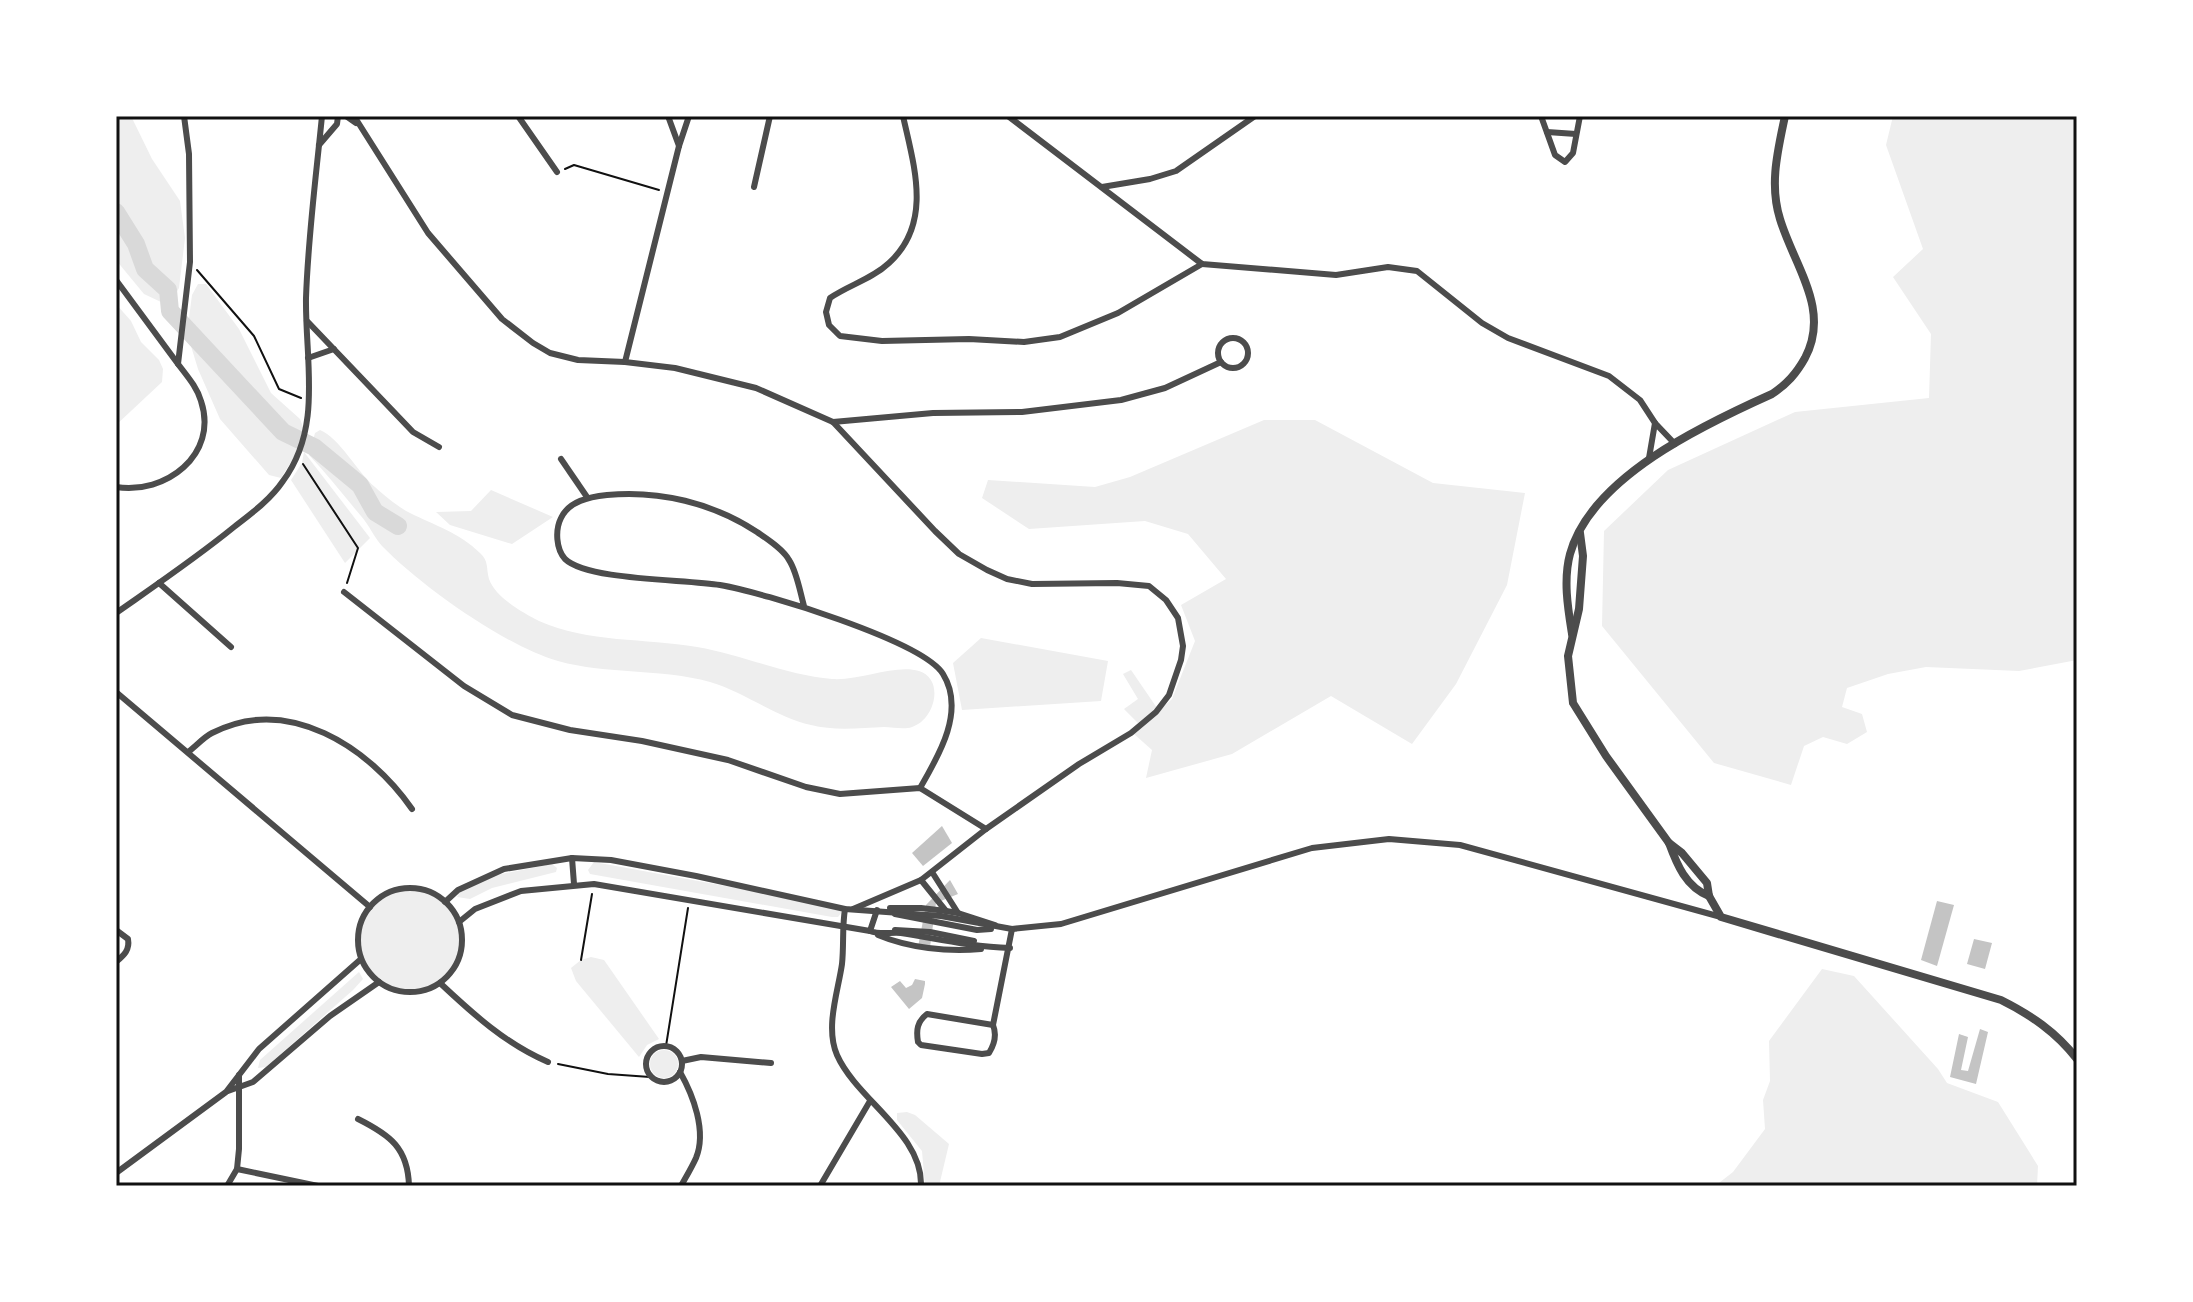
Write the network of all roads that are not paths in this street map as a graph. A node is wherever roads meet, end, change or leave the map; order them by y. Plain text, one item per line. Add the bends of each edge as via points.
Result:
1 (184, 116) edge
2 (322, 116) edge
3 (338, 116) edge
4 (346, 116) edge
5 (518, 116) edge
6 (668, 116) edge
7 (689, 116) edge
8 (770, 116) edge
9 (903, 116) edge
10 (1008, 116) edge
11 (1255, 116) edge
12 (1541, 116) edge
13 (1580, 116) edge
14 (1785, 116) edge
15 (355, 120) edge
16 (1547, 132) junction
17 (1576, 134) junction
18 (319, 145) junction
19 (679, 146) junction
20 (557, 172) road end
21 (754, 187) dead end
22 (1102, 187) junction
23 (1202, 264) junction
24 (116, 280) edge
25 (307, 321) junction
26 (334, 349) junction
27 (308, 358) junction
28 (625, 362) junction
29 (1221, 362) junction
30 (178, 364) junction
31 (833, 422) junction
32 (1655, 423) junction
33 (1675, 444) junction
34 (439, 447) dead end
35 (1649, 458) junction
36 (561, 459) dead end
37 (116, 487) edge
38 (587, 497) junction
39 (159, 583) junction
40 (344, 592) road end
41 (804, 606) junction
42 (116, 613) edge
43 (231, 647) dead end
44 (116, 692) edge
45 (188, 752) junction
46 (920, 788) junction
47 (412, 809) dead end
48 (986, 829) junction
49 (1669, 843) junction
50 (572, 858) junction
51 (932, 872) junction
52 (921, 880) junction
53 (574, 884) junction
54 (1709, 896) junction
55 (445, 902) junction
56 (370, 907) junction
57 (849, 909) junction
58 (880, 910) junction
59 (946, 911) junction
60 (958, 913) junction
61 (1721, 917) junction
62 (459, 922) junction
63 (842, 926) junction
64 (1005, 929) junction
65 (116, 930) edge
66 (872, 932) junction
67 (989, 948) junction
68 (1010, 948) junction
69 (361, 959) junction
70 (116, 962) edge
71 (379, 982) junction
72 (440, 983) junction
73 (993, 1025) junction
74 (2077, 1059) edge
75 (548, 1062) road end
76 (771, 1063) dead end
77 (681, 1066) junction
78 (239, 1075) junction
79 (241, 1088) junction
80 (226, 1092) junction
81 (870, 1101) junction
82 (358, 1119) dead end
83 (237, 1169) junction
84 (116, 1173) edge
85 (227, 1186) edge
86 (318, 1186) edge
87 (409, 1186) edge
88 (681, 1186) edge
89 (820, 1186) edge
90 (921, 1186) edge

1 - 30 street via 190,262
2 - 18 street
3 - 18 street
4 - 15 street
5 - 20 street
6 - 19 street
7 - 19 street
8 - 21 street
9 - 23 street via 918,199 911,232 889,263 830,298 829,325 840,336 1024,342 1060,337 1118,313
10 - 22 street
11 - 22 street via 1176,171
12 - 16 street
13 - 17 street
14 - 33 street via 1774,191 1779,218 1813,299 1815,332 1809,351 1780,389
15 - 28 street via 428,233 502,319 550,353
16 - 17 street
16 - 17 street via 1555,155 1565,162 1573,153
18 - 25 street
19 - 28 street
22 - 23 street
23 - 32 street via 1336,275 1388,267 1417,271 1508,338 1609,376 1640,400
24 - 30 street
25 - 26 street
25 - 27 street
26 - 27 street
26 - 34 street via 413,432
27 - 39 street via 306,432 282,484
28 - 31 street via 729,380
29 - 29 street via 1234,368 1243,364 1248,356 1243,342 1225,340 1218,353
29 - 31 street via 1165,388 1121,400 1022,412
30 - 37 street via 202,402 203,439 169,480 152,487
31 - 48 street via 951,546 987,570 1032,584 1149,586 1178,618 1181,660 1169,695 1156,712
32 - 33 street
32 - 35 street
33 - 35 street
35 - 49 street via 1601,501 1580,530 1583,556 1569,676 1573,703
36 - 38 street
38 - 41 street via 636,493 700,504 734,518 789,559
38 - 41 street via 560,519 558,545 566,559 634,578 719,585
39 - 42 street
39 - 43 street
40 - 46 street via 464,686 512,715 728,760 840,794
41 - 46 street via 918,654 944,675 951,713 943,746
44 - 45 street
45 - 47 street via 212,733 241,723 303,723 356,751 396,785
45 - 56 street
46 - 48 street
48 - 51 street
49 - 54 street via 1707,883
49 - 54 street via 1689,883
50 - 53 street
50 - 55 street via 504,869 458,890
50 - 57 street via 611,860
51 - 52 street
51 - 60 street
52 - 57 street
52 - 59 street
53 - 62 street via 521,891 475,909
53 - 63 street
54 - 61 street
55 - 56 street via 429,892 408,889
55 - 62 street
56 - 69 street via 358,935
57 - 58 street
57 - 63 street
58 - 59 street
58 - 64 street via 962,928
58 - 66 street
59 - 60 street
60 - 64 street
61 - 64 street via 1460,845 1389,839 1312,848 1072,921
61 - 74 street via 2001,1000 2031,1015
62 - 72 street via 459,958
63 - 66 street
63 - 81 street via 834,1044
64 - 68 street
65 - 70 street via 129,945
66 - 67 street via 940,949
66 - 67 street via 916,930
67 - 68 street
68 - 73 street
69 - 71 street
69 - 78 street via 259,1049
71 - 72 street via 407,993
71 - 79 street
72 - 75 street via 491,1028
73 - 73 street via 927,1014 917,1027 918,1042 989,1053
76 - 77 street via 701,1057
77 - 77 street via 678,1052 666,1046 654,1049 645,1066 650,1077 666,1082 676,1078
77 - 88 street via 699,1136 698,1155
78 - 79 street
78 - 80 street
79 - 80 street
79 - 83 street
80 - 84 street
81 - 89 street
81 - 90 street via 911,1147 920,1163
82 - 87 street via 395,1143 405,1159
83 - 85 street
83 - 86 street

